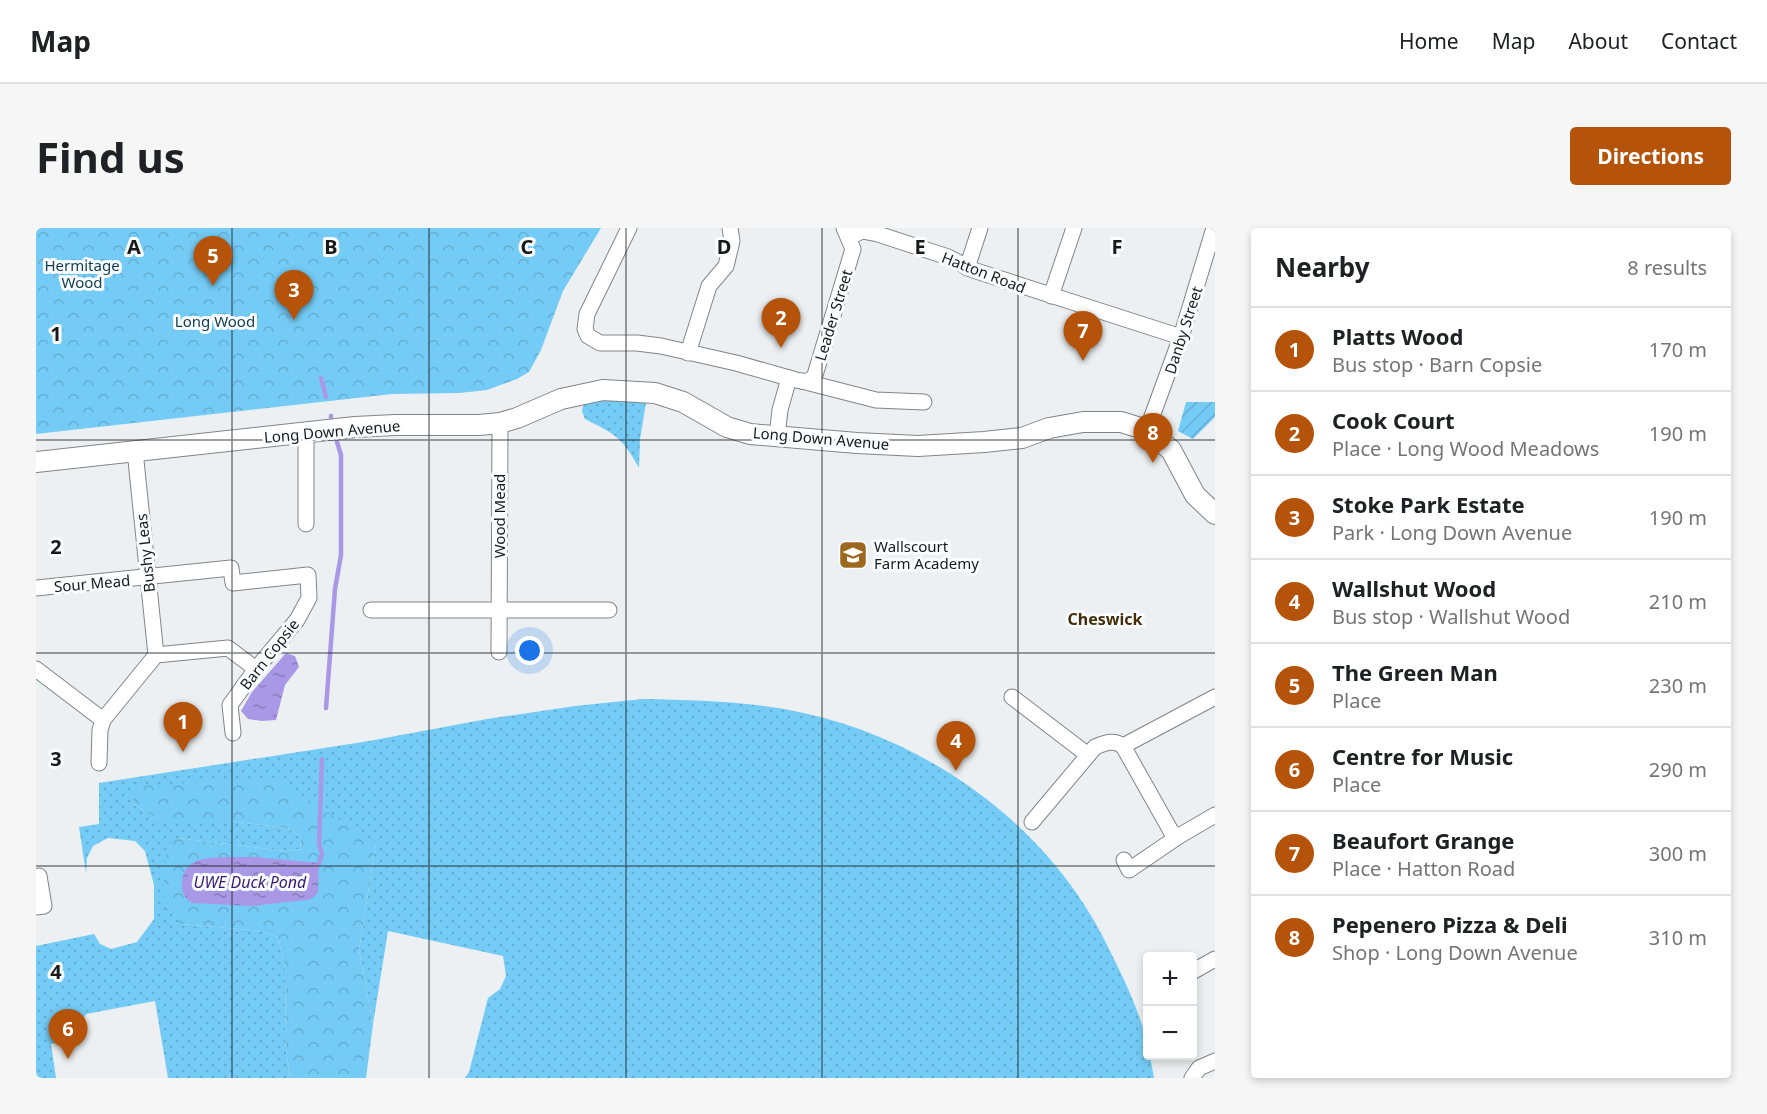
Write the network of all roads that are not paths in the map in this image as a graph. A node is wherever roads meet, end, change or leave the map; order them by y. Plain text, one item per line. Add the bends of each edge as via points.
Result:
1 (629, 228) edge
2 (730, 228) edge
3 (980, 228) edge
4 (1074, 228) edge
5 (1214, 228) edge
6 (847, 233) edge
7 (1210, 263) edge
8 (967, 268) junction
9 (1051, 296) junction
10 (1181, 337) junction
11 (688, 353) junction
12 (796, 380) junction
13 (924, 402) dead end
14 (500, 423) junction
15 (1147, 430) junction
16 (306, 432) junction
17 (777, 436) junction
18 (135, 451) junction
19 (36, 462) edge
20 (1215, 514) edge
21 (306, 524) dead end
22 (309, 575) joint
23 (148, 578) junction
24 (36, 588) edge
25 (371, 610) dead end
26 (499, 610) junction
27 (609, 610) dead end
28 (499, 652) dead end
29 (156, 655) junction
30 (36, 669) edge
31 (256, 669) junction
32 (1012, 697) dead end
33 (1215, 697) edge
34 (103, 720) junction
35 (233, 733) dead end
36 (1123, 746) junction
37 (1088, 755) junction
38 (99, 763) dead end
39 (1215, 815) edge
40 (1032, 822) dead end
41 (1179, 836) junction
42 (1124, 860) dead end
43 (36, 876) edge
44 (36, 907) edge
45 (1215, 959) edge
46 (1197, 969) edge
47 (1215, 1061) edge
48 (1192, 1078) edge

1 - 11 street via 587,314 588,336 600,343 637,343
2 - 11 street via 732,241 726,266 709,286
3 - 8 street
4 - 9 street
5 - 7 street, Danby Street
6 - 8 street, Hatton Road via 878,234 948,257
6 - 12 street, Leader Street via 853,249 815,375 813,380
7 - 10 street, Danby Street
8 - 9 street, Hatton Road
9 - 10 street, Hatton Road
10 - 15 street, Danby Street
11 - 12 street
12 - 13 street via 876,400
12 - 17 street via 780,410
14 - 16 street, Long Down Avenue
14 - 17 street, Long Down Avenue via 578,394 632,390 683,402 727,427
14 - 26 street, Wood Mead
15 - 17 street, Long Down Avenue via 1121,422 1083,422 1022,438 918,446
15 - 20 street, Long Down Avenue via 1171,450 1195,495
16 - 18 street, Long Down Avenue
16 - 21 street
18 - 19 street, Long Down Avenue
18 - 23 street, Bushy Leas
22 - 23 street, Sour Mead via 233,583 231,568
22 - 31 street, Barn Copsie via 309,598 297,620
23 - 24 street, Sour Mead
23 - 29 street, Bushy Leas
25 - 26 street
26 - 27 street
26 - 28 street, Wood Mead
29 - 31 street via 228,648
29 - 34 street
30 - 34 street
31 - 35 street, Barn Copsie via 230,705
32 - 37 street
33 - 36 street
34 - 38 street
36 - 37 street via 1108,742
36 - 41 street via 1172,833
37 - 40 street
39 - 41 street
41 - 42 street via 1129,870
43 - 44 street via 44,906
45 - 46 street
47 - 48 street via 1198,1068

